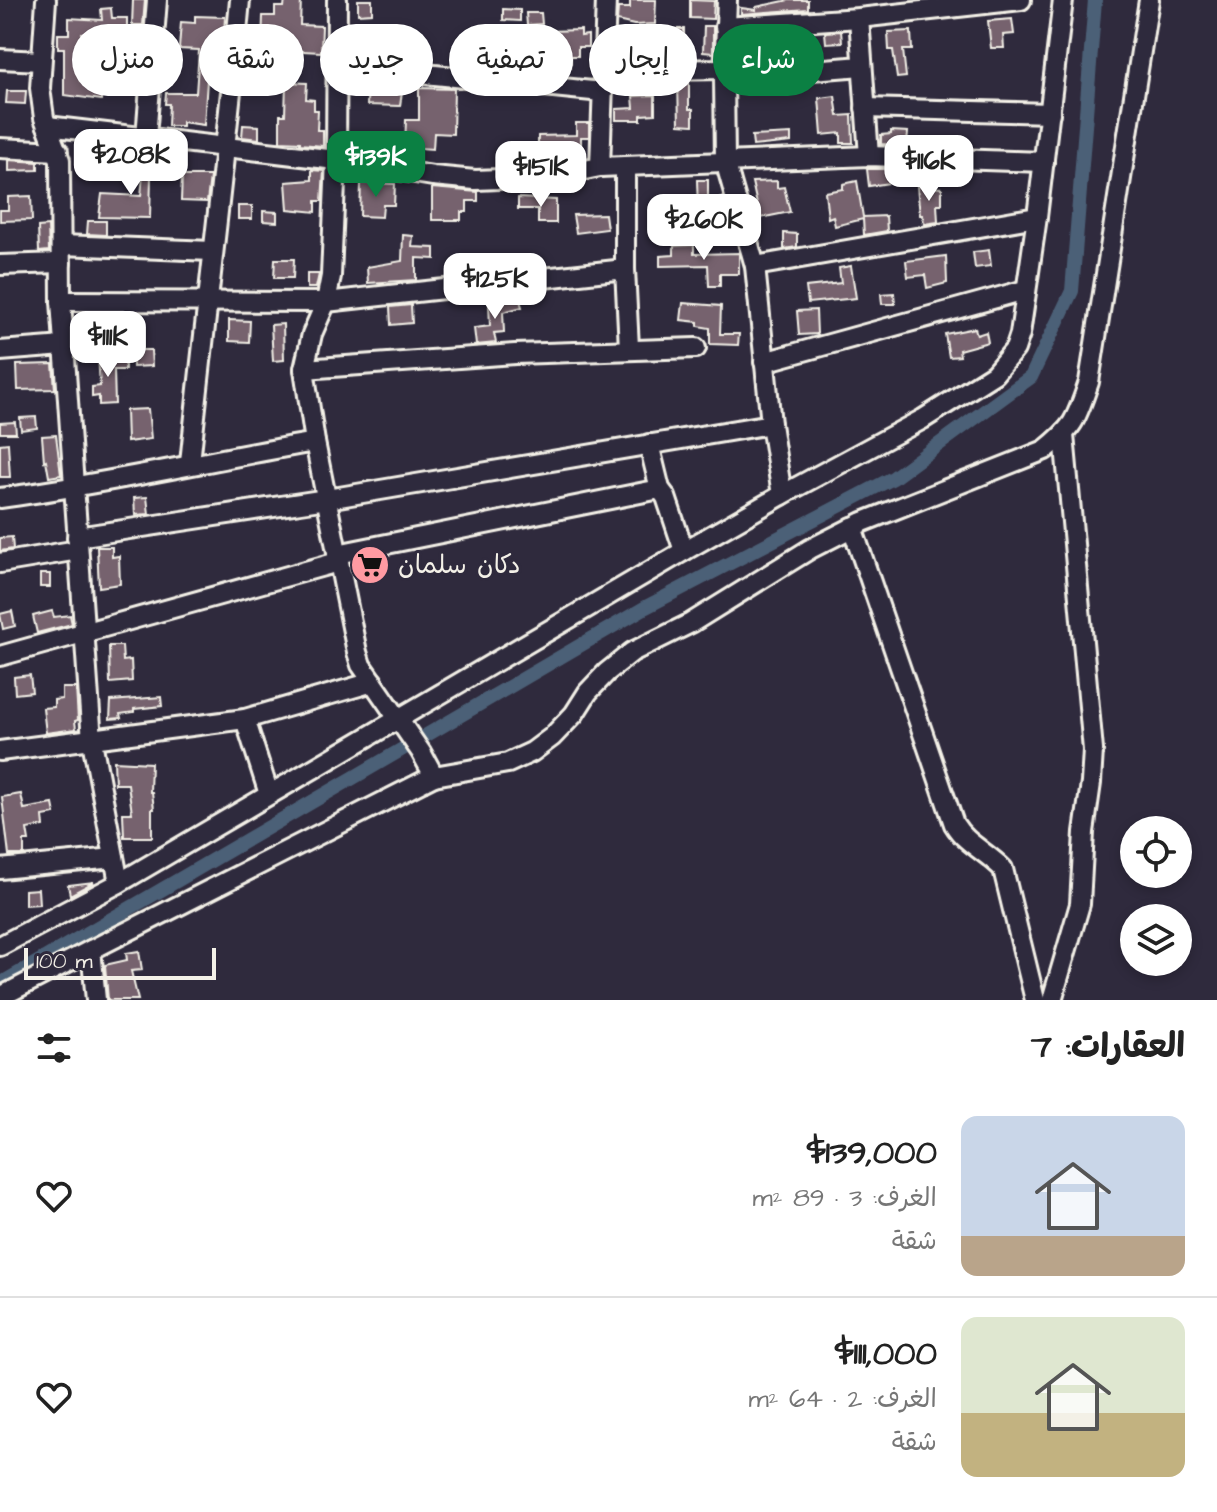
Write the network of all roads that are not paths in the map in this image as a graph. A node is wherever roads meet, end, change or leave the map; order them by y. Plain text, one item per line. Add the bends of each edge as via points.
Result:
1 (46, 0) edge
2 (157, 0) edge
3 (240, 0) edge
4 (337, 0) edge
5 (606, 0) edge
6 (727, 0) edge
7 (1021, 0) edge
8 (1063, 0) edge
9 (1149, 0) edge
10 (859, 18) junction
11 (605, 24) edge
12 (725, 24) edge
13 (770, 24) edge
14 (0, 59) edge
15 (41, 61) junction
16 (862, 66) junction
17 (824, 68) edge
18 (433, 75) edge
19 (589, 91) edge
20 (602, 96) edge
21 (725, 96) edge
22 (865, 108) junction
23 (1050, 113) junction
24 (47, 126) junction
25 (146, 137) junction
26 (227, 147) junction
27 (0, 148) edge
28 (58, 151) junction
29 (869, 156) junction
30 (336, 160) junction
31 (725, 161) junction
32 (1044, 162) junction
33 (625, 166) junction
34 (600, 167) junction
35 (1037, 217) junction
36 (212, 251) junction
37 (62, 254) junction
38 (0, 265) edge
39 (755, 266) junction
40 (625, 269) junction
41 (1025, 290) junction
42 (61, 301) junction
43 (206, 302) junction
44 (326, 302) junction
45 (64, 346) junction
46 (629, 348) junction
47 (696, 348) dead end
48 (0, 351) edge
49 (764, 362) junction
50 (304, 369) junction
51 (771, 424) junction
52 (1064, 435) junction
53 (315, 442) junction
54 (649, 444) junction
55 (190, 463) junction
56 (73, 488) junction
57 (660, 489) junction
58 (782, 495) junction
59 (0, 498) edge
60 (327, 499) junction
61 (852, 527) junction
62 (78, 544) junction
63 (684, 551) junction
64 (338, 558) junction
65 (0, 563) edge
66 (86, 633) junction
67 (0, 656) edge
68 (373, 682) junction
69 (398, 718) junction
70 (245, 719) junction
71 (92, 741) junction
72 (0, 751) edge
73 (434, 776) junction
74 (269, 794) junction
75 (114, 858) junction
76 (0, 869) edge
77 (119, 883) junction
78 (0, 946) edge
79 (91, 950) junction
80 (0, 997) edge
81 (96, 1000) edge
82 (1035, 1000) edge
83 (1052, 1000) edge

1 - 15 street
2 - 25 street
3 - 26 street
4 - 30 street
5 - 11 street
6 - 12 street
7 - 10 street
8 - 23 street
9 - 52 street via 1089,382 1076,421
10 - 13 street
10 - 16 street
14 - 15 street
15 - 24 street
16 - 17 street
16 - 22 street
18 - 19 street
20 - 34 street
21 - 31 street
22 - 23 street
22 - 29 street
23 - 32 street
24 - 25 street
24 - 28 street
25 - 26 street
26 - 30 street
26 - 36 street
27 - 28 street
28 - 37 street
29 - 31 street
29 - 32 street
30 - 34 street via 475,180 549,177
30 - 44 street
31 - 33 street
31 - 39 street
32 - 35 street
33 - 34 street
33 - 40 street
35 - 39 street
35 - 41 street
36 - 37 street
36 - 43 street
37 - 38 street
37 - 42 street
39 - 49 street
40 - 44 street
40 - 46 street
41 - 49 street
41 - 58 street via 1015,349 994,374 878,446
42 - 43 street
42 - 45 street
43 - 44 street
43 - 55 street
44 - 50 street
45 - 48 street
45 - 56 street
46 - 47 street
46 - 50 street
49 - 51 street
50 - 53 street
51 - 54 street
51 - 58 street
52 - 61 street via 1045,450
52 - 83 street via 1093,750 1080,904
53 - 55 street
53 - 60 street
54 - 57 street
54 - 60 street
55 - 56 street
56 - 59 street
56 - 62 street
57 - 63 street
57 - 64 street
58 - 63 street
60 - 62 street
60 - 64 street
61 - 73 street via 632,652 532,752 508,763
61 - 82 street via 954,824 963,838 1003,869
62 - 65 street
62 - 66 street
63 - 69 street
64 - 66 street
64 - 68 street via 357,652
66 - 67 street
66 - 71 street
68 - 69 street
68 - 70 street
69 - 73 street
69 - 74 street
70 - 71 street
70 - 74 street
71 - 72 street
71 - 75 street
73 - 79 street
74 - 77 street
75 - 76 street
75 - 77 street
77 - 78 street
79 - 80 street
79 - 81 street

